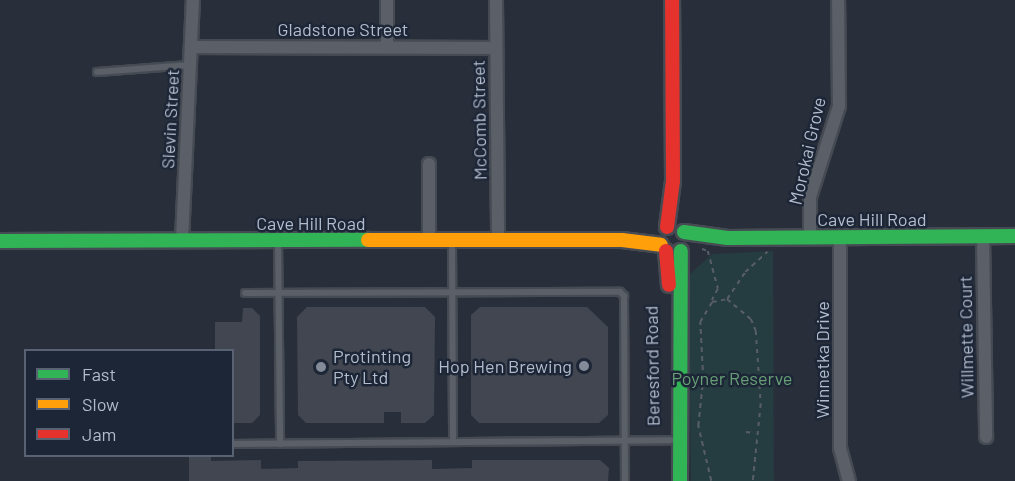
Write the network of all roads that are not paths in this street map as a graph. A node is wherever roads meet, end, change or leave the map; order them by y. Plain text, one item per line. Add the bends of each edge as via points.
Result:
1 (193, 0) edge
2 (387, 0) edge
3 (496, 0) edge
4 (672, 0) edge
5 (838, 0) edge
6 (191, 47) junction
7 (387, 47) junction
8 (496, 48) junction
9 (190, 65) junction
10 (97, 72) dead end
11 (429, 164) dead end
12 (674, 230) junction
13 (1015, 236) edge
14 (810, 237) junction
15 (840, 237) junction
16 (983, 237) junction
17 (728, 238) junction
18 (182, 240) junction
19 (429, 240) junction
20 (498, 240) junction
21 (622, 240) junction
22 (0, 241) edge
23 (278, 241) junction
24 (452, 241) junction
25 (663, 248) junction
26 (682, 249) junction
27 (452, 291) junction
28 (245, 292) dead end
29 (279, 292) junction
30 (986, 437) dead end
31 (671, 440) junction
32 (624, 441) junction
33 (453, 442) junction
34 (234, 444) edge
35 (280, 444) junction
36 (625, 481) edge
37 (671, 481) edge
38 (680, 481) edge
39 (849, 481) edge

1 - 6 street, Slevin Street
2 - 7 street
3 - 8 street, McComb Street
4 - 12 main road
5 - 14 street, Morokai Grove via 839,106 810,197
6 - 7 street, Gladstone Street
6 - 9 street, Slevin Street
7 - 8 street, Gladstone Street
8 - 20 street, McComb Street
9 - 10 lane
9 - 18 street, Slevin Street
11 - 19 street
12 - 17 main road, Cave Hill Road
12 - 21 main road, Cave Hill Road
12 - 25 main road, Beresford Road
12 - 26 main road, Beresford Road
13 - 16 main road, Cave Hill Road
14 - 15 main road, Cave Hill Road
14 - 17 main road, Cave Hill Road
15 - 16 main road, Cave Hill Road
15 - 39 street, Winnetka Drive via 840,448
16 - 30 street, Willmette Court
17 - 26 main road, Cave Hill Road
18 - 22 main road, Cave Hill Road
18 - 23 main road, Cave Hill Road
19 - 23 main road, Cave Hill Road
19 - 24 main road, Cave Hill Road
20 - 21 main road, Cave Hill Road
20 - 24 main road, Cave Hill Road
21 - 25 main road, Cave Hill Road
23 - 29 lane
24 - 27 lane
25 - 26 main road, Cave Hill Road
25 - 31 main road, Beresford Road
26 - 38 main road, Beresford Road
27 - 29 lane
27 - 32 lane via 620,292 624,296
27 - 33 lane
28 - 29 lane
29 - 35 lane
31 - 32 lane
31 - 37 main road, Beresford Road
32 - 33 lane
32 - 36 lane
33 - 35 lane
34 - 35 lane

